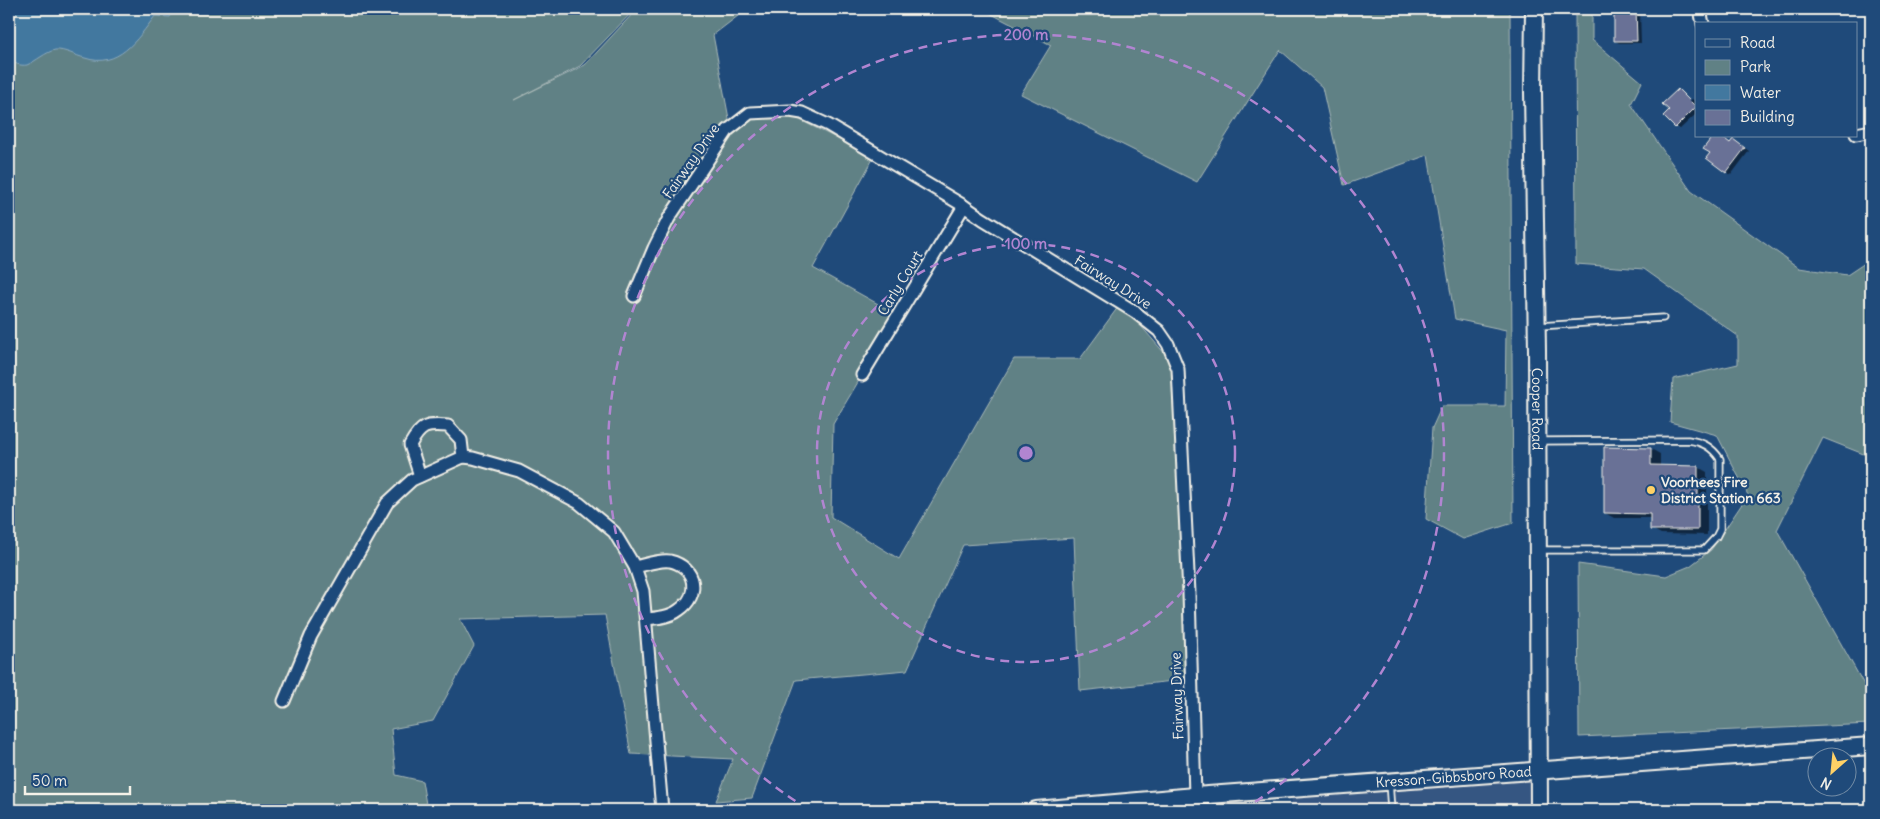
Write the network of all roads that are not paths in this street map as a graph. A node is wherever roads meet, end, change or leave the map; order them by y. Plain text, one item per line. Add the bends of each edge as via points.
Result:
1 (1534, 9) edge
2 (1700, 9) edge
3 (1703, 22) edge
4 (1871, 131) edge
5 (1858, 134) edge
6 (964, 206) junction
7 (634, 296) dead end
8 (1663, 318) dead end
9 (1537, 326) junction
10 (862, 375) dead end
11 (1538, 441) junction
12 (463, 457) junction
13 (420, 476) junction
14 (1538, 550) junction
15 (635, 566) junction
16 (646, 619) junction
17 (284, 701) dead end
18 (1871, 746) edge
19 (1539, 770) junction
20 (1389, 781) junction
21 (1195, 796) junction
22 (662, 810) edge
23 (1036, 810) edge
24 (1391, 810) edge
25 (1539, 810) edge

1 - 9 street, Cooper Road
2 - 3 street
4 - 5 street
6 - 7 street, Fairway Drive via 828,125 802,113 750,113 728,130 669,218
6 - 10 street, Carly Court
6 - 21 street, Fairway Drive via 1135,312 1160,331 1178,369
8 - 9 lane
9 - 11 street, Cooper Road
11 - 14 street, Cooper Road
11 - 14 lane via 1698,441 1707,445 1720,459 1721,520 1716,537 1704,550
12 - 13 street
12 - 13 street via 461,440 448,426 430,425 418,431 410,445
12 - 15 street via 519,471 579,503 614,532
13 - 17 street via 387,503 311,636
14 - 19 street, Cooper Road
15 - 16 street via 643,591
15 - 16 street via 669,561 684,568 692,578 694,591 679,611
16 - 22 street
18 - 19 street, Kresson-Gibbsboro Road
19 - 20 street, Kresson-Gibbsboro Road
19 - 25 street, Cooper Road
20 - 21 street, Kresson-Gibbsboro Road
20 - 24 lane
21 - 23 street, Kresson-Gibbsboro Road

